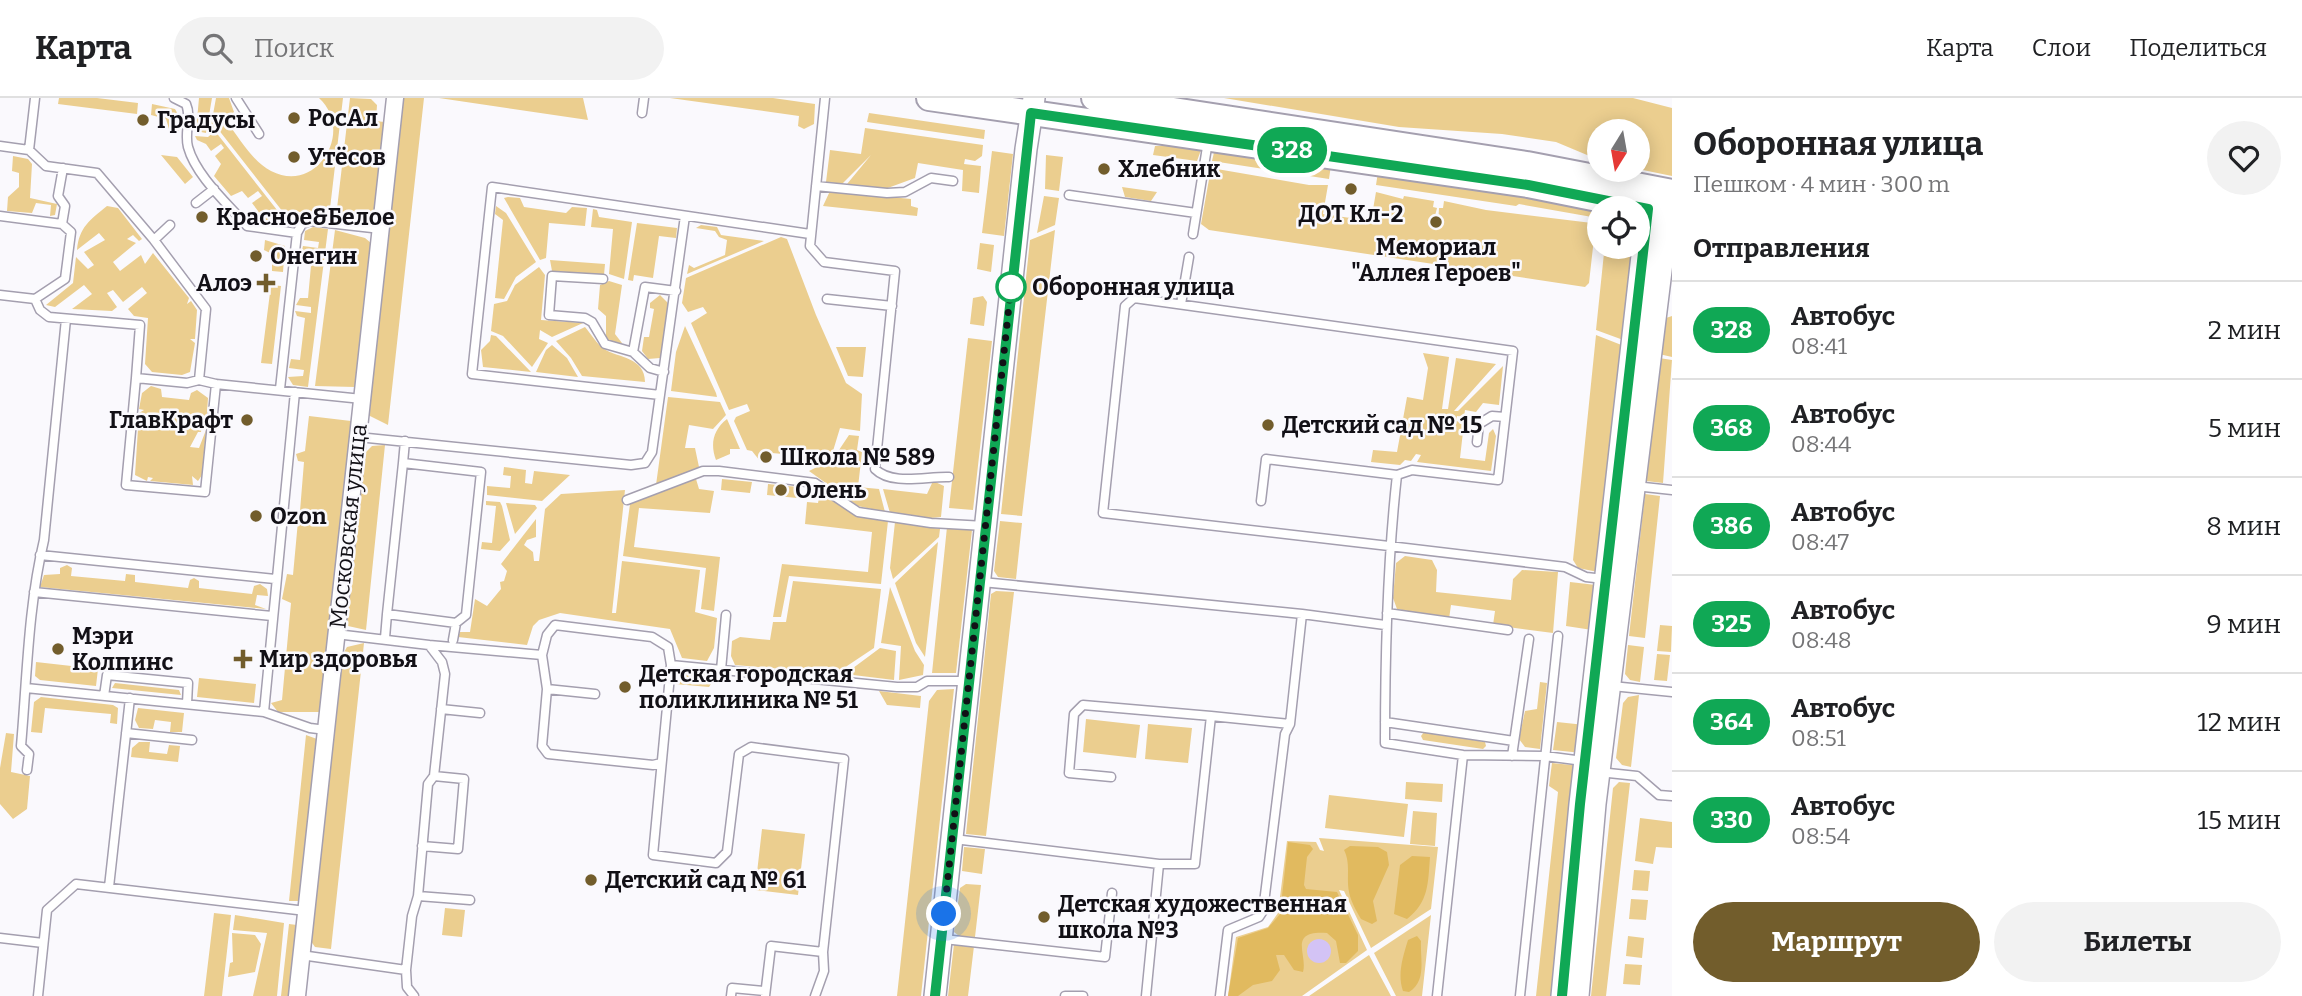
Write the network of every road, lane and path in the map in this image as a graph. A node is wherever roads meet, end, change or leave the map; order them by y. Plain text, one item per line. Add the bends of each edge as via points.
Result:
1 (35, 98) edge
2 (174, 98) edge
3 (236, 98) edge
4 (395, 98) edge
5 (644, 98) edge
6 (825, 98) edge
7 (929, 98) edge
8 (1094, 98) edge
9 (1033, 106) edge
10 (642, 113) dead end
11 (259, 134) dead end
12 (1208, 138) junction
13 (0, 146) edge
14 (29, 150) junction
15 (63, 168) junction
16 (953, 181) dead end
17 (816, 186) junction
18 (214, 189) junction
19 (1069, 195) dead end
20 (196, 204) dead end
21 (1665, 204) edge
22 (1196, 213) junction
23 (0, 216) edge
24 (685, 216) junction
25 (62, 224) junction
26 (170, 225) dead end
27 (381, 229) junction
28 (297, 233) junction
29 (810, 234) junction
30 (1193, 234) dead end
31 (154, 240) junction
32 (1189, 257) dead end
33 (603, 279) dead end
34 (676, 291) junction
35 (0, 295) edge
36 (35, 299) junction
37 (827, 299) dead end
38 (1181, 304) junction
39 (891, 306) junction
40 (66, 319) junction
41 (633, 352) junction
42 (664, 372) junction
43 (136, 378) junction
44 (199, 380) junction
45 (216, 384) junction
46 (280, 389) junction
47 (295, 393) junction
48 (660, 395) junction
49 (362, 398) junction
50 (1505, 417) junction
51 (358, 437) junction
52 (405, 441) junction
53 (1477, 442) dead end
54 (403, 463) junction
55 (1397, 475) junction
56 (949, 477) dead end
57 (1626, 485) junction
58 (1670, 488) edge
59 (627, 500) dead end
60 (1261, 501) dead end
61 (985, 526) junction
62 (1389, 546) junction
63 (40, 555) junction
64 (275, 579) junction
65 (979, 581) junction
66 (1615, 581) junction
67 (34, 592) junction
68 (387, 614) junction
69 (1302, 614) junction
70 (1387, 614) junction
71 (726, 615) dead end
72 (272, 616) junction
73 (456, 623) junction
74 (1385, 625) junction
75 (1508, 630) dead end
76 (336, 634) junction
77 (1558, 636) dead end
78 (385, 638) junction
79 (1529, 639) dead end
80 (453, 640) dead end
81 (429, 645) junction
82 (542, 656) junction
83 (671, 664) junction
84 (721, 670) junction
85 (969, 681) junction
86 (1602, 685) junction
87 (26, 688) junction
88 (547, 689) junction
89 (1672, 692) edge
90 (594, 694) dead end
91 (104, 696) junction
92 (130, 698) junction
93 (187, 704) junction
94 (441, 709) junction
95 (264, 712) junction
96 (480, 713) dead end
97 (1212, 716) junction
98 (1385, 722) junction
99 (1290, 724) junction
100 (326, 730) junction
101 (126, 733) junction
102 (192, 740) dead end
103 (1514, 741) junction
104 (1463, 755) junction
105 (1512, 756) junction
106 (1545, 756) junction
107 (661, 763) junction
108 (1592, 767) junction
109 (27, 770) dead end
110 (434, 776) junction
111 (1111, 777) dead end
112 (1672, 796) edge
113 (952, 839) junction
114 (422, 846) junction
115 (1159, 864) junction
116 (108, 887) junction
117 (1112, 893) dead end
118 (418, 896) junction
119 (470, 900) dead end
120 (306, 911) junction
121 (0, 938) edge
122 (941, 938) junction
123 (43, 943) junction
124 (823, 952) junction
125 (301, 955) junction
126 (406, 970) junction
127 (765, 994) edge
128 (37, 996) edge
129 (297, 996) edge
130 (414, 996) edge
131 (731, 996) edge
132 (815, 996) edge
133 (935, 996) edge
134 (1065, 996) edge
135 (1083, 996) edge
136 (1146, 996) edge
137 (1220, 996) edge
138 (1437, 996) edge
139 (1520, 996) edge
140 (1562, 996) edge
141 (1578, 996) edge

1 - 14 lane
2 - 18 lane via 186,104 190,113 187,144
3 - 11 lane
4 - 27 street, Московская улица
5 - 10 lane
6 - 17 lane
7 - 9 main road
8 - 21 main road via 1527,164
9 - 12 main road
9 - 61 main road
12 - 21 main road
12 - 22 lane
13 - 14 lane
14 - 15 lane via 46,166
15 - 25 lane via 58,196 65,206
15 - 31 lane via 97,173
16 - 17 lane via 931,178 905,192 887,193
17 - 29 lane
18 - 20 lane
18 - 28 lane via 247,226
19 - 22 lane
21 - 57 main road
21 - 57 main road via 1659,309
22 - 30 lane
23 - 25 lane
24 - 29 lane
24 - 34 lane
24 - 48 lane via 492,187 472,374
25 - 36 lane via 71,232 65,279
26 - 31 lane
27 - 28 lane via 310,221
27 - 49 street, Московская улица
28 - 46 lane
29 - 39 lane via 810,246 824,262 895,271
31 - 44 lane via 206,309
32 - 38 lane
33 - 41 lane via 552,276 549,315 585,318 605,344
34 - 41 lane via 645,287
34 - 42 lane
35 - 36 lane
36 - 40 lane via 49,317
37 - 39 lane
38 - 50 lane via 1513,351
38 - 62 lane via 1134,298 1125,306 1103,513
39 - 56 lane via 875,469 884,475 921,480
40 - 43 lane via 140,325
40 - 63 lane
41 - 42 lane via 650,368
42 - 48 lane
43 - 44 lane
43 - 45 lane via 126,485 205,492
44 - 45 lane
45 - 46 lane
46 - 47 lane
47 - 49 lane
47 - 64 lane
48 - 52 lane via 652,453 638,466
49 - 51 street, Московская улица
50 - 53 lane via 1492,416 1479,424
50 - 55 lane via 1497,480 1412,470
51 - 52 lane
51 - 76 street, Московская улица
52 - 54 lane
54 - 68 lane
54 - 73 lane via 481,472 466,615
55 - 60 lane via 1266,459
55 - 62 lane
57 - 58 lane
57 - 66 main road
59 - 61 lane via 703,471 719,471 815,483 858,512
61 - 65 main road
62 - 66 lane via 1565,566 1586,577
62 - 70 lane
63 - 64 lane
63 - 67 lane
64 - 72 lane
65 - 69 lane
65 - 85 main road
66 - 86 main road
67 - 72 lane
67 - 87 lane
68 - 73 lane
68 - 78 lane
69 - 74 lane
69 - 99 lane
70 - 74 lane
70 - 75 lane
71 - 84 lane
72 - 95 lane
73 - 80 lane
74 - 98 lane
76 - 78 lane
76 - 100 street, Московская улица
77 - 106 lane
78 - 81 lane
79 - 103 lane
81 - 82 lane
81 - 94 lane via 445,674
82 - 83 lane via 547,635 555,625 652,637 668,647
82 - 88 lane
83 - 84 lane
83 - 107 lane
84 - 85 lane via 897,687
85 - 113 main road
86 - 89 lane
86 - 108 main road
87 - 91 lane
87 - 109 lane via 21,747 29,754
88 - 90 lane
88 - 107 lane via 541,746 548,754
91 - 92 lane
91 - 93 lane via 107,675 188,683
92 - 93 lane
92 - 101 lane
93 - 95 lane
94 - 96 lane
94 - 110 lane
95 - 100 lane
97 - 99 lane
97 - 111 lane via 1083,705 1074,714 1069,773
97 - 115 lane via 1195,864
98 - 103 lane
98 - 104 lane via 1385,743
99 - 137 lane via 1285,734 1264,911 1228,930
100 - 120 street, Московская улица
101 - 102 lane
101 - 116 lane
103 - 105 lane
104 - 105 lane
104 - 138 lane
105 - 106 lane
106 - 108 lane
106 - 139 lane
107 - 124 lane via 653,855 716,863 727,852 739,754 751,747 844,759
108 - 112 lane via 1637,776 1659,795
108 - 140 main road
108 - 141 main road
110 - 114 lane via 428,784
110 - 114 lane via 464,779 458,849
113 - 115 lane
113 - 122 main road
114 - 118 lane
115 - 136 lane
116 - 120 lane via 240,899
116 - 123 lane via 76,884 47,910
117 - 122 lane via 1104,957
118 - 119 lane
118 - 126 lane
120 - 125 street, Московская улица
121 - 123 lane
122 - 133 main road
123 - 128 lane
124 - 127 lane via 771,946
124 - 132 lane via 824,971
125 - 126 lane
125 - 129 street, Московская улица
126 - 130 lane via 407,987
127 - 131 lane via 732,988
134 - 135 lane

